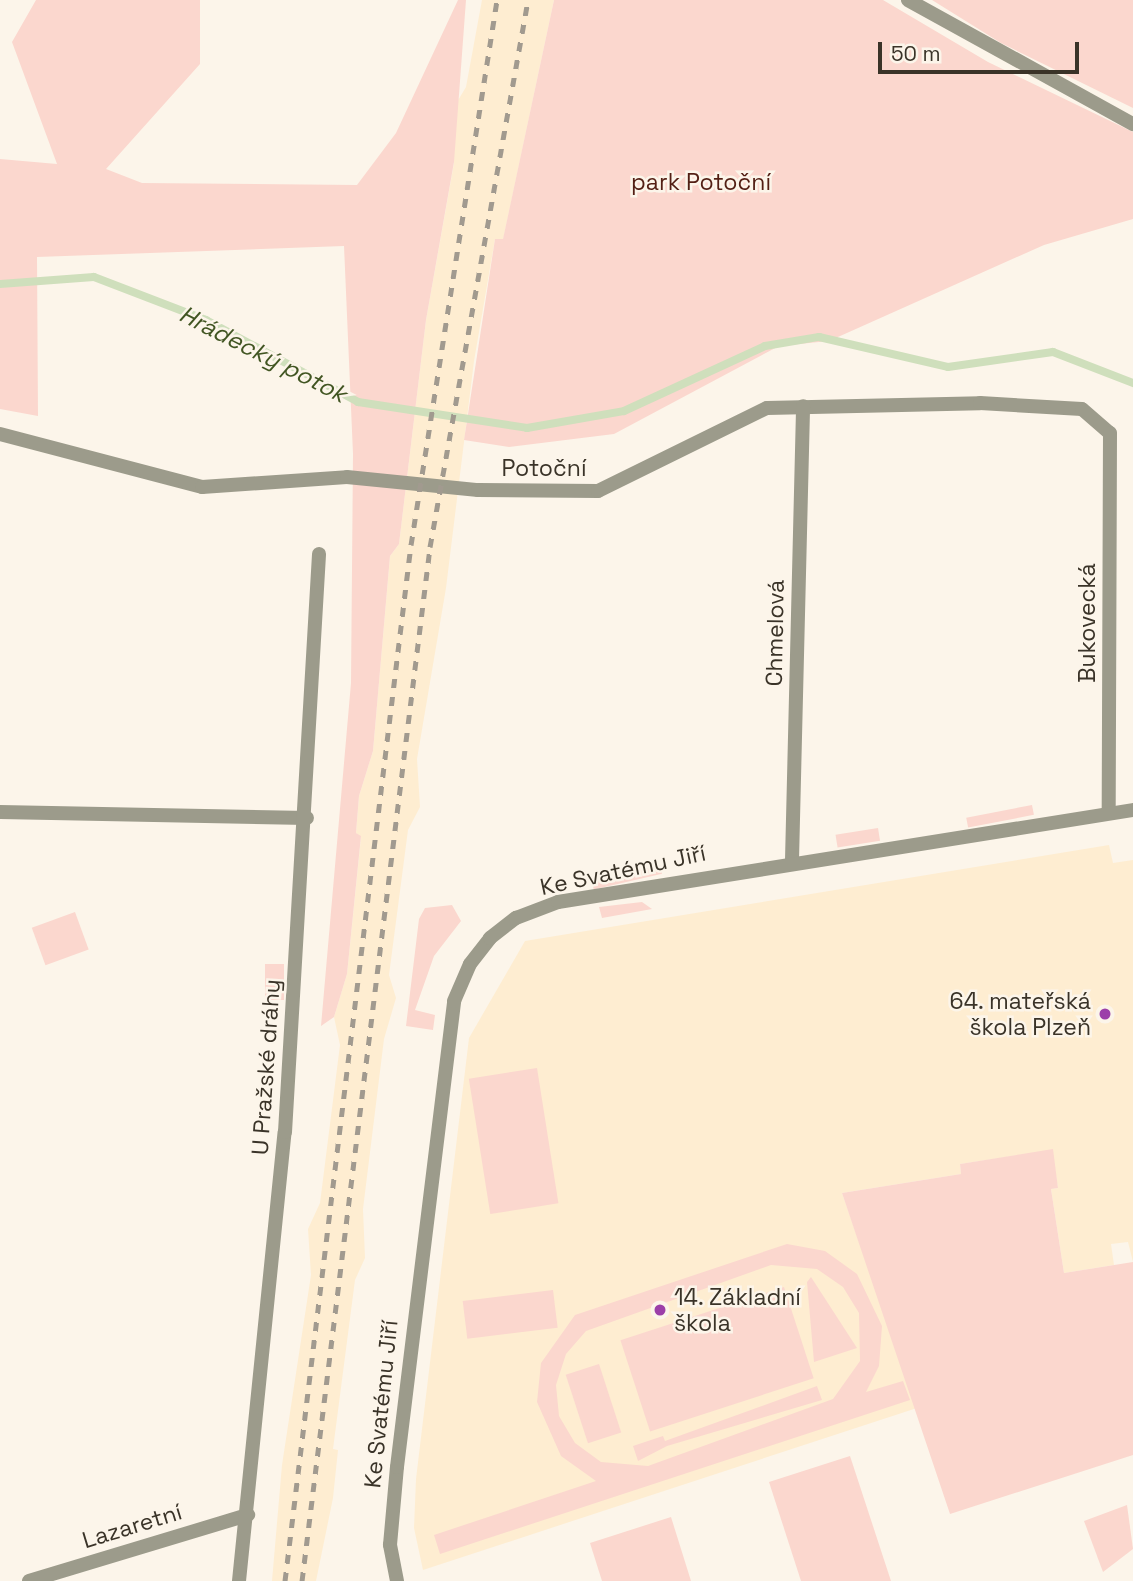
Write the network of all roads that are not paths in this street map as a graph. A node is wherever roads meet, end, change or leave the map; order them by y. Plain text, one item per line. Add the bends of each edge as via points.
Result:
1 (908, 0) edge
2 (1133, 124) edge
3 (803, 406) junction
4 (1110, 433) joint
5 (0, 434) edge
6 (319, 554) dead end
7 (1133, 810) edge
8 (0, 812) edge
9 (1110, 813) junction
10 (307, 818) junction
11 (792, 860) junction
12 (248, 1515) junction
13 (30, 1581) edge
14 (239, 1581) edge
15 (397, 1581) edge

1 - 2 street
3 - 4 street, Potoční via 1082,409
3 - 5 street, Potoční via 767,408 598,491 478,490 347,477 202,487
3 - 11 street, Chmelová
4 - 9 street, Bukovecká
6 - 10 street, U Pražské dráhy
7 - 9 street, Ke Svatému Jiří
8 - 10 street
9 - 11 street, Ke Svatému Jiří
10 - 12 street, U Pražské dráhy
11 - 15 street, Ke Svatému Jiří via 558,902 516,918 470,964 454,1001 422,1227 390,1545
12 - 13 street, Lazaretní
12 - 14 street, U Pražské dráhy

